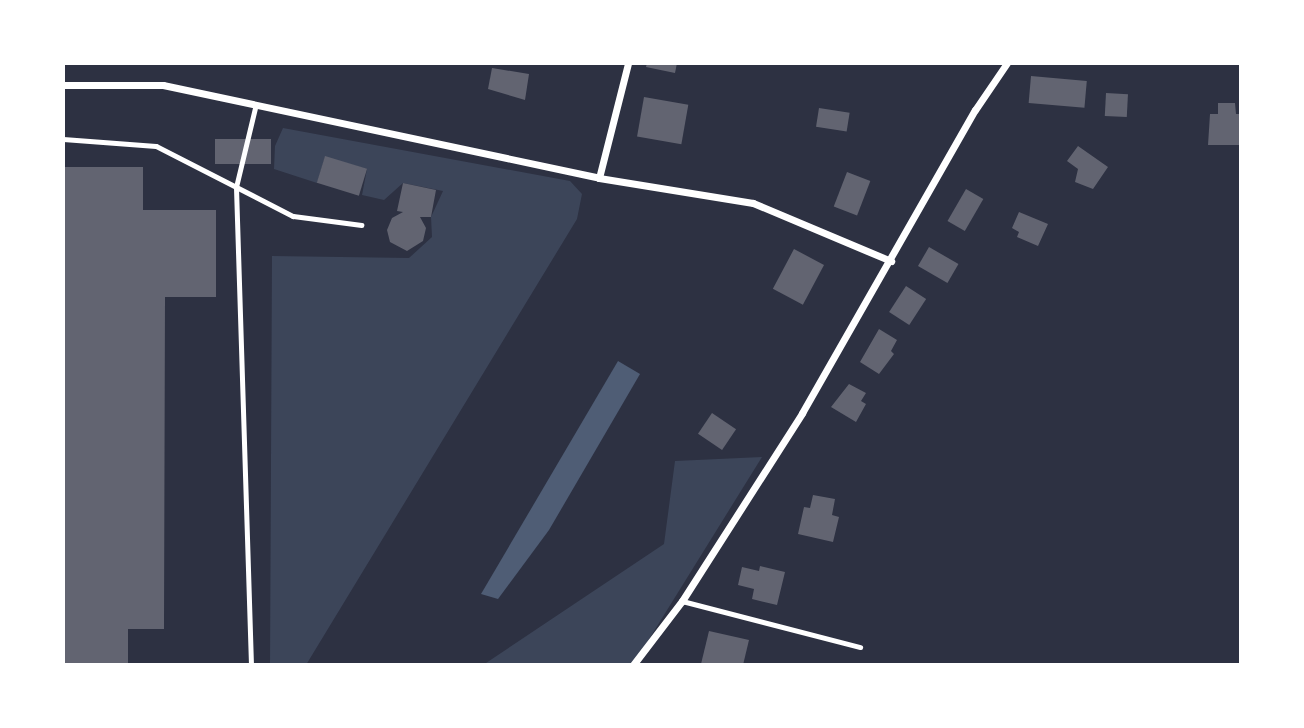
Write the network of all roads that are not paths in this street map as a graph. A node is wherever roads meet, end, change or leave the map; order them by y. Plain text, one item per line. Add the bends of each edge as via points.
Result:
1 (628, 63) edge
2 (1007, 63) edge
3 (63, 85) edge
4 (256, 104) junction
5 (63, 139) edge
6 (599, 178) junction
7 (236, 187) junction
8 (361, 225) dead end
9 (891, 261) junction
10 (682, 601) junction
11 (860, 647) dead end
12 (251, 665) edge
13 (633, 665) edge

1 - 6 street
2 - 9 street via 975,110
3 - 4 street via 163,85
4 - 6 street
4 - 7 lane
5 - 7 lane via 156,146
6 - 9 street via 753,203
7 - 8 lane via 293,216
7 - 12 lane
9 - 10 street
10 - 11 lane
10 - 13 street

